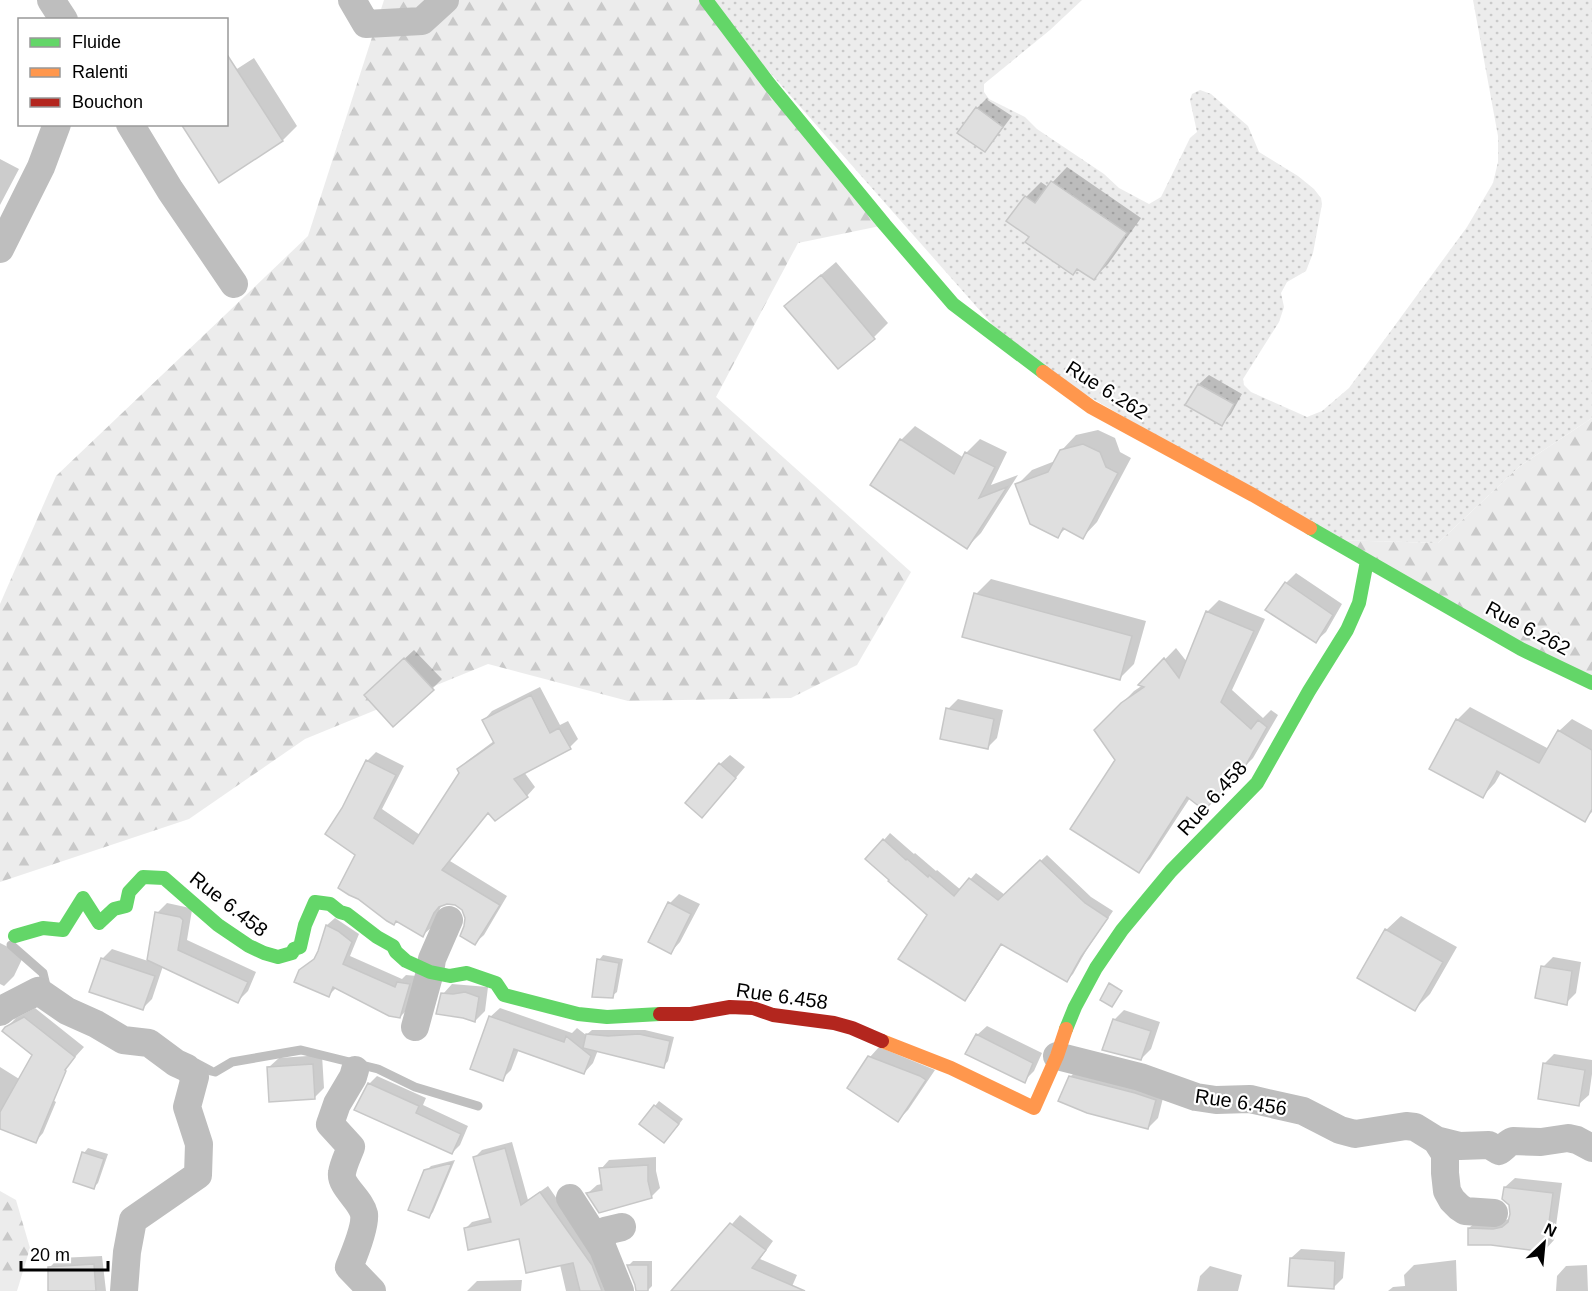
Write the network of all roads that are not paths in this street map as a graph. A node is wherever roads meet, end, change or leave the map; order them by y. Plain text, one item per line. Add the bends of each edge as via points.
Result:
1 (51, 0) edge
2 (352, 0) edge
3 (445, 0) edge
4 (706, 0) edge
5 (63, 18) edge
6 (56, 126) edge
7 (131, 126) edge
8 (0, 249) edge
9 (234, 284) dead end
10 (1367, 561) junction
11 (1592, 683) edge
12 (449, 920) dead end
13 (15, 936) dead end
14 (430, 972) junction
15 (0, 1012) edge
16 (415, 1027) dead end
17 (1058, 1056) junction
18 (355, 1070) dead end
19 (1436, 1140) junction
20 (1592, 1148) edge
21 (570, 1198) dead end
22 (1494, 1213) dead end
23 (622, 1227) dead end
24 (603, 1249) junction
25 (124, 1291) edge
26 (372, 1291) edge
27 (620, 1291) edge

1 - 5 street
2 - 3 street via 366,24 422,21
4 - 10 street, Rue 6.262 via 770,85 953,304 1091,407
6 - 8 street
7 - 9 street
10 - 11 street, Rue 6.262 via 1521,649
10 - 17 street, Rue 6.458 via 1359,603 1347,630 1257,783 1171,871 1122,930 1075,1007
12 - 14 street
13 - 14 street, Rue 6.458 via 43,928 63,930 83,898 99,923 114,909 126,906 129,892 143,877 164,878 229,934 262,953 281,957 300,947 315,902 330,904 393,946 406,961
14 - 16 street
14 - 17 street, Rue 6.458 via 450,976 467,973 496,983 504,995 578,1014 691,1014 730,1007 834,1023 951,1068 1034,1108
15 - 25 street via 38,991 123,1040 149,1043 195,1077 187,1107 199,1144 198,1174 133,1220
17 - 19 street, Rue 6.456 via 1140,1077 1196,1097 1250,1099 1303,1111 1355,1134 1406,1126
18 - 26 street via 330,1124 351,1147 342,1178 364,1216 349,1268
19 - 20 street, Rue 6.456 via 1460,1146 1489,1146 1499,1151 1513,1141 1541,1143 1568,1138
19 - 22 street via 1445,1154 1452,1200 1465,1211
21 - 24 street
23 - 24 street via 605,1231 599,1237
24 - 27 street

